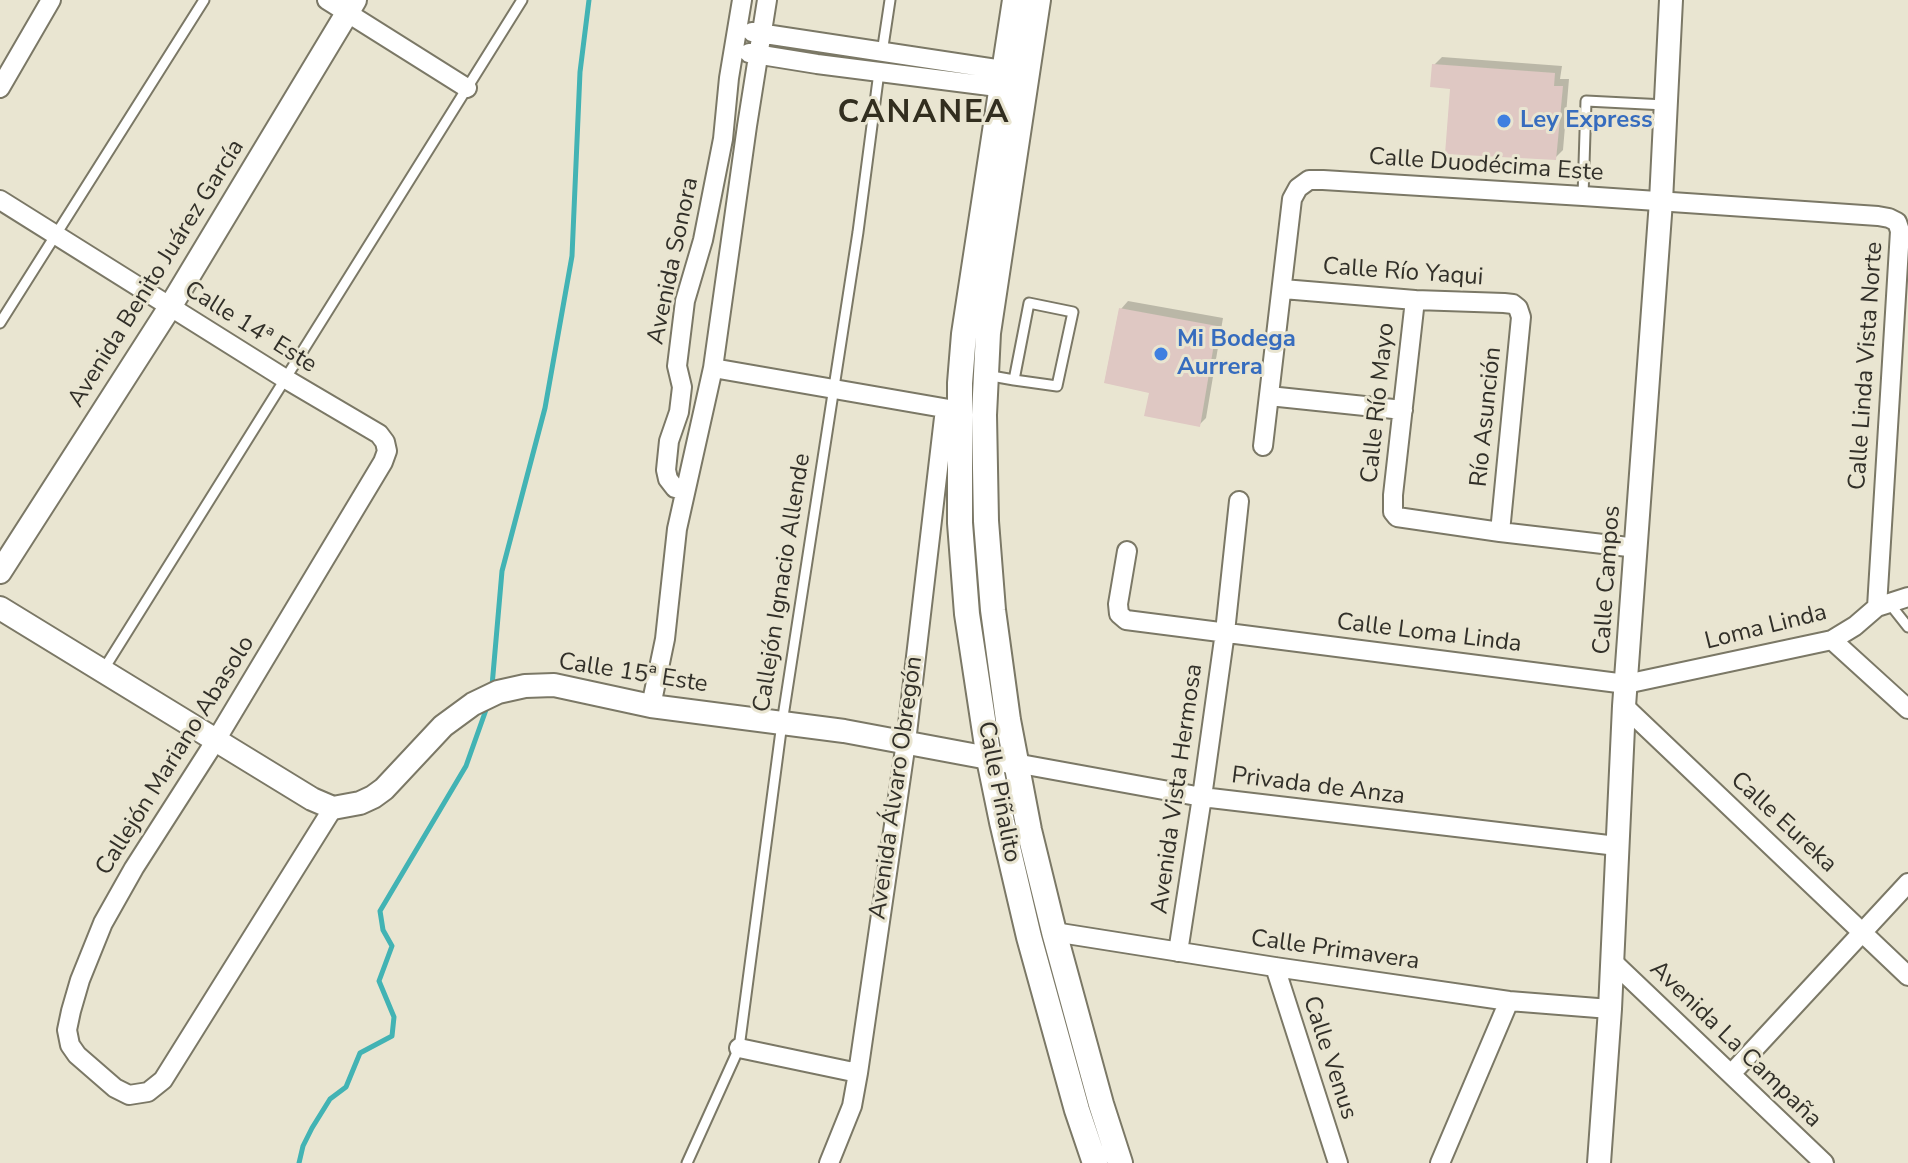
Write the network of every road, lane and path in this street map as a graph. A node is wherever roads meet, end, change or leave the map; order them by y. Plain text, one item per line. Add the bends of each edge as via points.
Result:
1 (51, 0) edge
2 (204, 0) edge
3 (327, 0) edge
4 (522, 0) edge
5 (742, 0) edge
6 (767, 0) edge
7 (890, 0) edge
8 (1015, 0) edge
9 (1038, 0) edge
10 (1671, 0) edge
11 (352, 6) edge
12 (738, 29) junction
13 (762, 33) junction
14 (734, 51) junction
15 (882, 52) junction
16 (760, 54) junction
17 (879, 71) junction
18 (1014, 80) junction
19 (0, 88) edge
20 (467, 88) junction
21 (1665, 105) junction
22 (1583, 196) junction
23 (0, 200) edge
24 (1661, 201) junction
25 (55, 235) junction
26 (1283, 289) junction
27 (1415, 300) junction
28 (170, 307) junction
29 (1518, 308) joint
30 (0, 323) edge
31 (713, 368) junction
32 (986, 375) junction
33 (284, 378) junction
34 (1014, 380) junction
35 (832, 389) junction
36 (1269, 396) junction
37 (1403, 410) junction
38 (963, 412) junction
39 (1263, 446) dead end
40 (387, 451) joint
41 (686, 489) junction
42 (1239, 501) dead end
43 (1500, 532) junction
44 (1637, 548) junction
45 (1127, 551) dead end
46 (0, 572) edge
47 (1908, 597) edge
48 (1883, 605) junction
49 (0, 608) edge
50 (1908, 627) edge
51 (1225, 632) junction
52 (1832, 640) junction
53 (102, 672) junction
54 (1625, 695) junction
55 (651, 706) junction
56 (1908, 709) edge
57 (782, 723) junction
58 (216, 740) junction
59 (906, 742) junction
60 (989, 759) junction
61 (1015, 763) junction
62 (1202, 797) junction
63 (333, 808) junction
64 (1617, 846) junction
65 (1908, 883) edge
66 (1862, 931) junction
67 (1054, 932) junction
68 (1178, 952) junction
69 (1612, 961) junction
70 (1275, 967) junction
71 (1908, 976) edge
72 (1509, 1001) junction
73 (1610, 1009) junction
74 (739, 1048) junction
75 (858, 1073) junction
76 (1731, 1074) junction
77 (687, 1163) edge
78 (829, 1163) edge
79 (1095, 1163) edge
80 (1120, 1163) edge
81 (1338, 1163) edge
82 (1440, 1163) edge
83 (1599, 1163) edge
84 (1824, 1163) edge

1 - 19 street
2 - 25 lane
3 - 11 street
4 - 20 lane
5 - 12 street, Avenida Sonora
6 - 13 street
7 - 15 lane, Callejón Ignacio Allende
8 - 18 main road, Avenida Álvaro Obregón
9 - 18 main road, Avenida Álvaro Obregón
10 - 21 street, Calle Campos
11 - 20 street
11 - 28 street, Avenida Benito Juárez García
12 - 13 street
12 - 14 street, Avenida Sonora
13 - 15 street
13 - 16 street
14 - 16 street
14 - 41 street, Avenida Sonora via 723,139 685,301 677,366 682,387 666,470 675,488
15 - 17 lane, Callejón Ignacio Allende
15 - 18 street
16 - 17 street
16 - 31 street
17 - 18 street
17 - 35 lane, Callejón Ignacio Allende
18 - 32 main road, Avenida Álvaro Obregón
18 - 38 main road, Avenida Álvaro Obregón via 964,334
20 - 33 lane
21 - 22 lane via 1586,101
21 - 24 street, Calle Campos
22 - 24 street, Calle Duodécima Este
22 - 26 street, Calle Duodécima Este via 1309,180 1292,199
23 - 25 street, Calle 14ª Este
24 - 44 street, Calle Campos
24 - 48 street, Calle Linda Vista Norte via 1878,216 1897,222
25 - 28 street, Calle 14ª Este
25 - 30 lane
26 - 27 street, Calle Río Yaqui
26 - 36 street
27 - 29 street, Calle Río Yaqui
27 - 37 street, Calle Río Mayo
28 - 33 street, Calle 14ª Este
28 - 46 street, Avenida Benito Juárez García
29 - 43 street, Río Asunción
31 - 35 street
31 - 41 street
32 - 34 lane
32 - 38 main road, Avenida Álvaro Obregón
33 - 40 street, Calle 14ª Este via 379,434
33 - 53 lane
34 - 34 lane via 1057,386 1073,312 1029,303
35 - 38 street
35 - 57 lane, Callejón Ignacio Allende
36 - 37 street
36 - 39 street
37 - 43 street, Calle Río Mayo via 1393,512 1405,519
38 - 59 street, Avenida Álvaro Obregón
38 - 60 main road, Calle Piñalito via 960,523 967,614
38 - 61 main road, Calle Piñalito via 986,521
40 - 58 street, Callejón Mariano Abasolo
41 - 55 street
42 - 51 street, Avenida Vista Hermosa
43 - 44 street
44 - 54 street, Calle Campos
45 - 51 street, Calle Loma Linda via 1118,604 1126,620
47 - 48 street, Loma Linda
48 - 50 lane
48 - 52 street, Loma Linda
49 - 53 street
51 - 54 street, Calle Loma Linda
51 - 62 street, Avenida Vista Hermosa
52 - 54 street, Loma Linda
52 - 56 street
53 - 58 street
54 - 64 street, Calle Campos
54 - 66 street, Calle Eureka
55 - 57 street, Calle 15ª Este
55 - 63 street, Calle 15ª Este via 554,685 498,692 443,726 373,797
57 - 59 street, Calle 15ª Este
57 - 74 lane, Callejón Ignacio Allende
58 - 63 street
58 - 63 street, Callejón Mariano Abasolo via 134,868 103,923 80,980 67,1030 70,1045 115,1088 129,1095 148,1092 163,1080
59 - 60 street, Calle 15ª Este
59 - 75 street, Avenida Álvaro Obregón
60 - 61 street, Calle 15ª Este
60 - 79 main road, Calle Piñalito via 1029,937
61 - 62 street, Privada de Anza
61 - 67 main road, Calle Piñalito
62 - 64 street, Privada de Anza
62 - 68 street, Avenida Vista Hermosa
64 - 69 street, Calle Campos
65 - 66 street
66 - 71 street, Calle Eureka
66 - 76 street
67 - 68 street, Calle Primavera
67 - 80 main road, Calle Piñalito
68 - 70 street, Calle Primavera
69 - 73 street, Calle Campos
69 - 76 street, Avenida La Campaña
70 - 72 street, Calle Primavera
70 - 81 street, Calle Venus
72 - 73 street, Calle Primavera
72 - 82 street
73 - 83 street, Calle Campos
74 - 75 street
74 - 77 lane, Callejón Ignacio Allende
75 - 78 street, Avenida Álvaro Obregón via 852,1106
76 - 84 street, Avenida La Campaña

